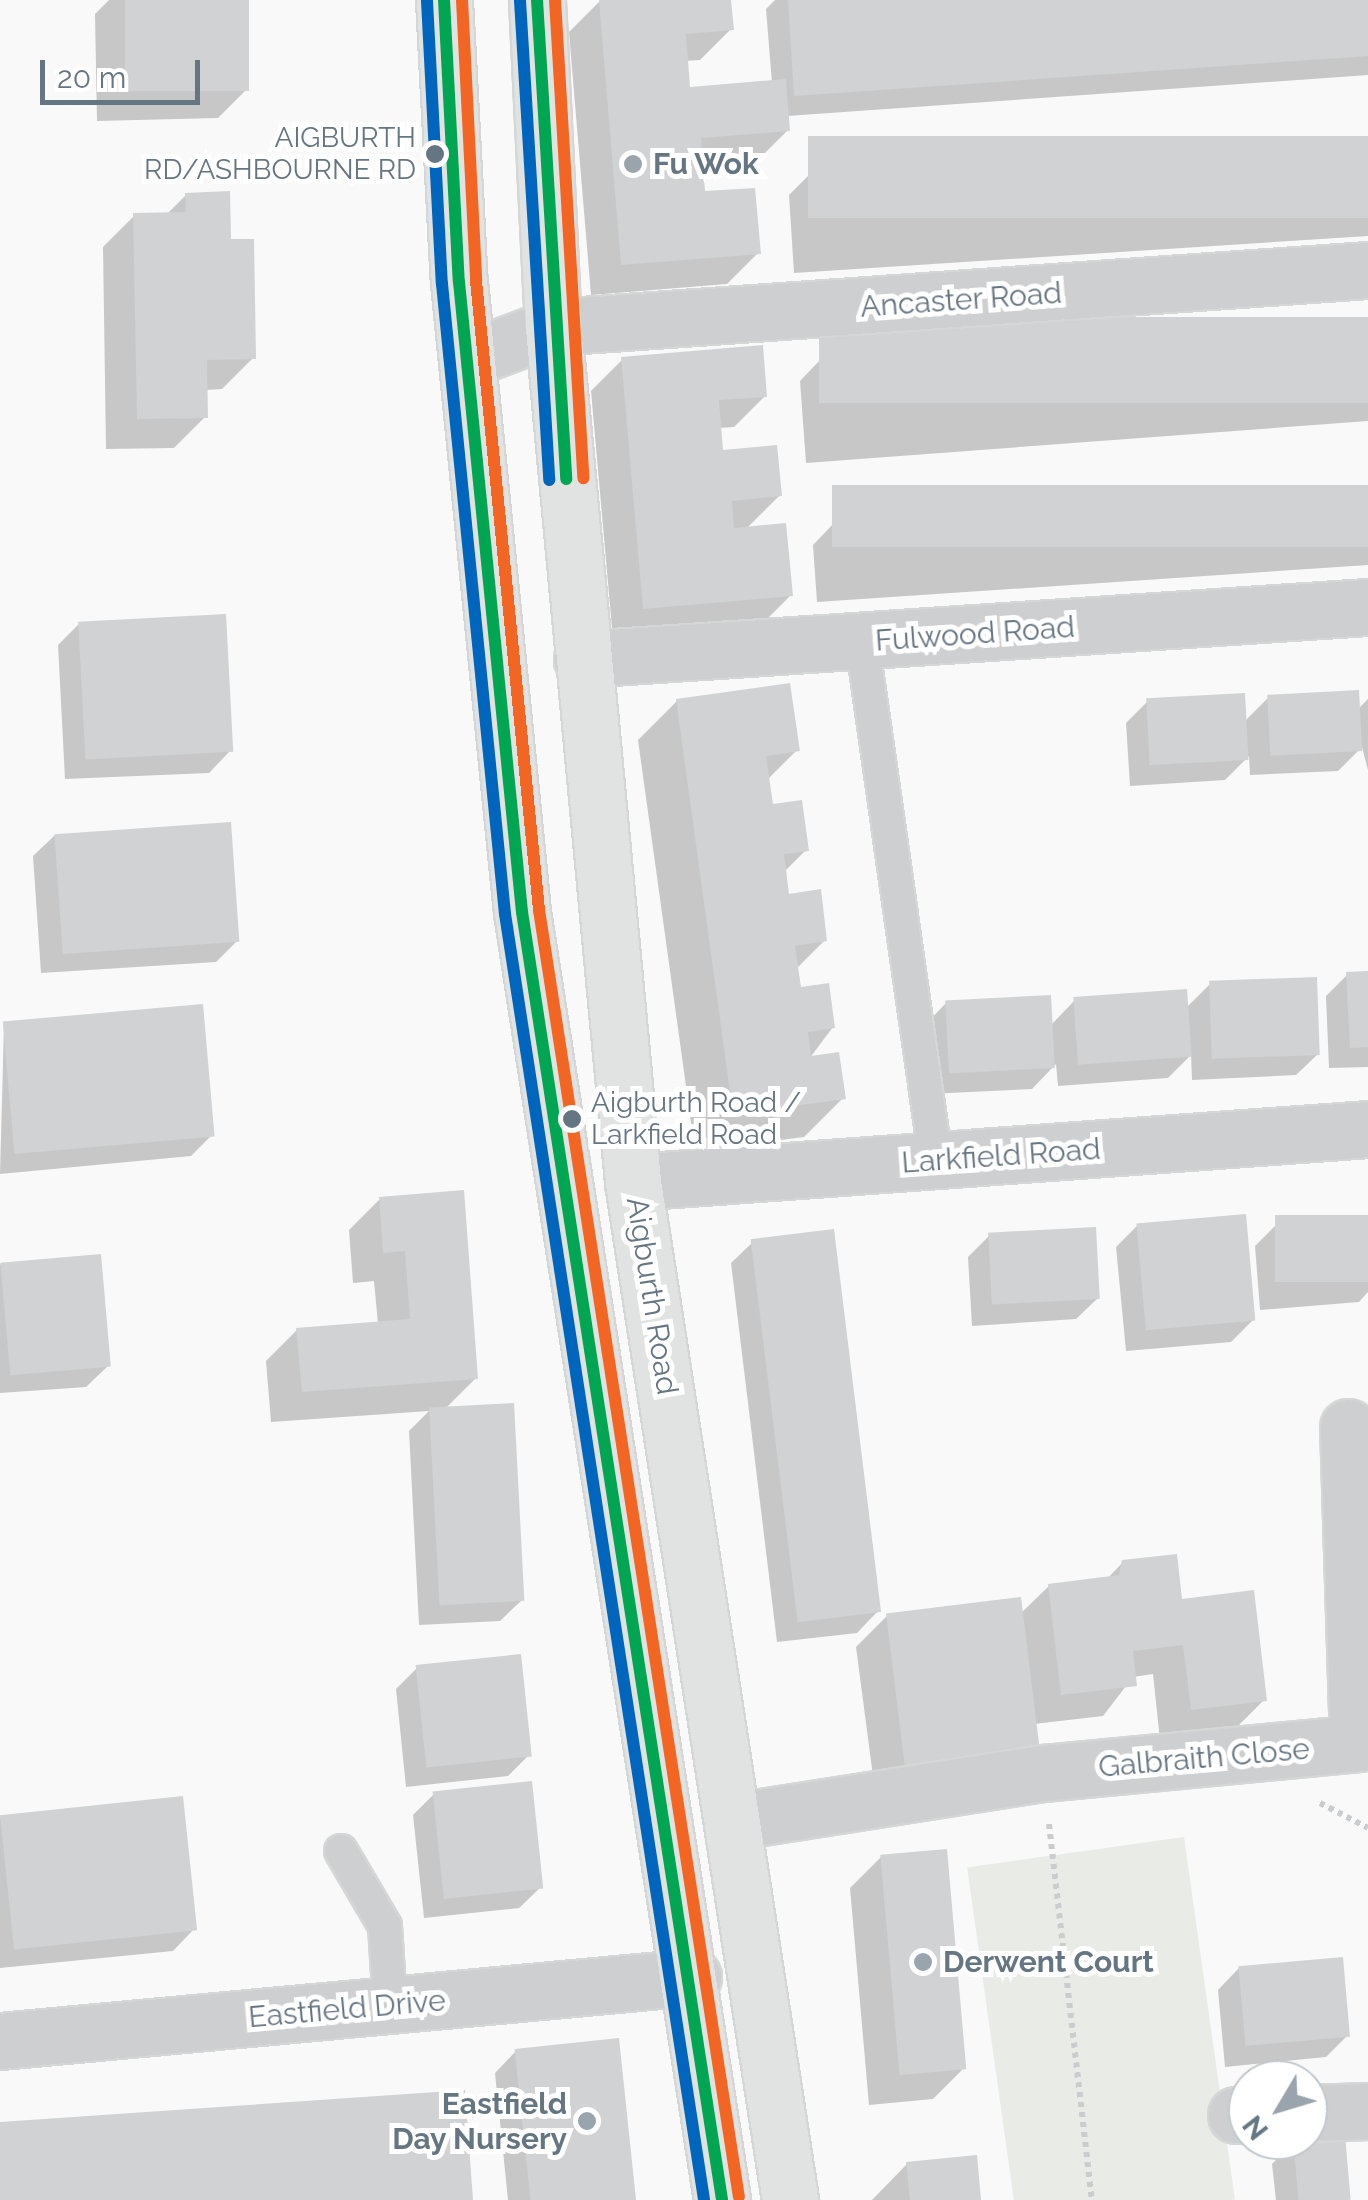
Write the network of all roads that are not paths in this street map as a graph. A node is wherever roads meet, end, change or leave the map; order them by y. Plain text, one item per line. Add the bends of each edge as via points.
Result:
1 (444, 0) edge
2 (537, 0) edge
3 (1368, 270) edge
4 (553, 327) junction
5 (468, 359) junction
6 (1368, 607) edge
7 (862, 641) junction
8 (582, 659) junction
9 (1368, 1129) edge
10 (936, 1161) junction
11 (633, 1182) junction
12 (1348, 1426) dead end
13 (736, 1822) junction
14 (341, 1851) dead end
15 (693, 1977) junction
16 (390, 2005) junction
17 (0, 2042) edge
18 (1368, 2111) edge
19 (1328, 2112) edge
20 (722, 2200) edge
21 (790, 2200) edge

1 - 5 highway
2 - 4 highway, Aigburth Road
3 - 4 street, Ancaster Road
4 - 5 street
4 - 8 highway, Aigburth Road
5 - 15 highway via 522,912
6 - 7 street, Fulwood Road
7 - 8 street, Fulwood Road
7 - 10 lane
8 - 11 highway, Aigburth Road
9 - 10 street, Larkfield Road
10 - 11 street, Larkfield Road
11 - 13 highway, Aigburth Road
12 - 13 street, Galbraith Close via 1358,1743 1043,1772
13 - 21 highway, Aigburth Road
14 - 16 lane via 384,1926
15 - 16 street, Eastfield Drive
15 - 20 highway
16 - 17 street, Eastfield Drive
18 - 19 street

